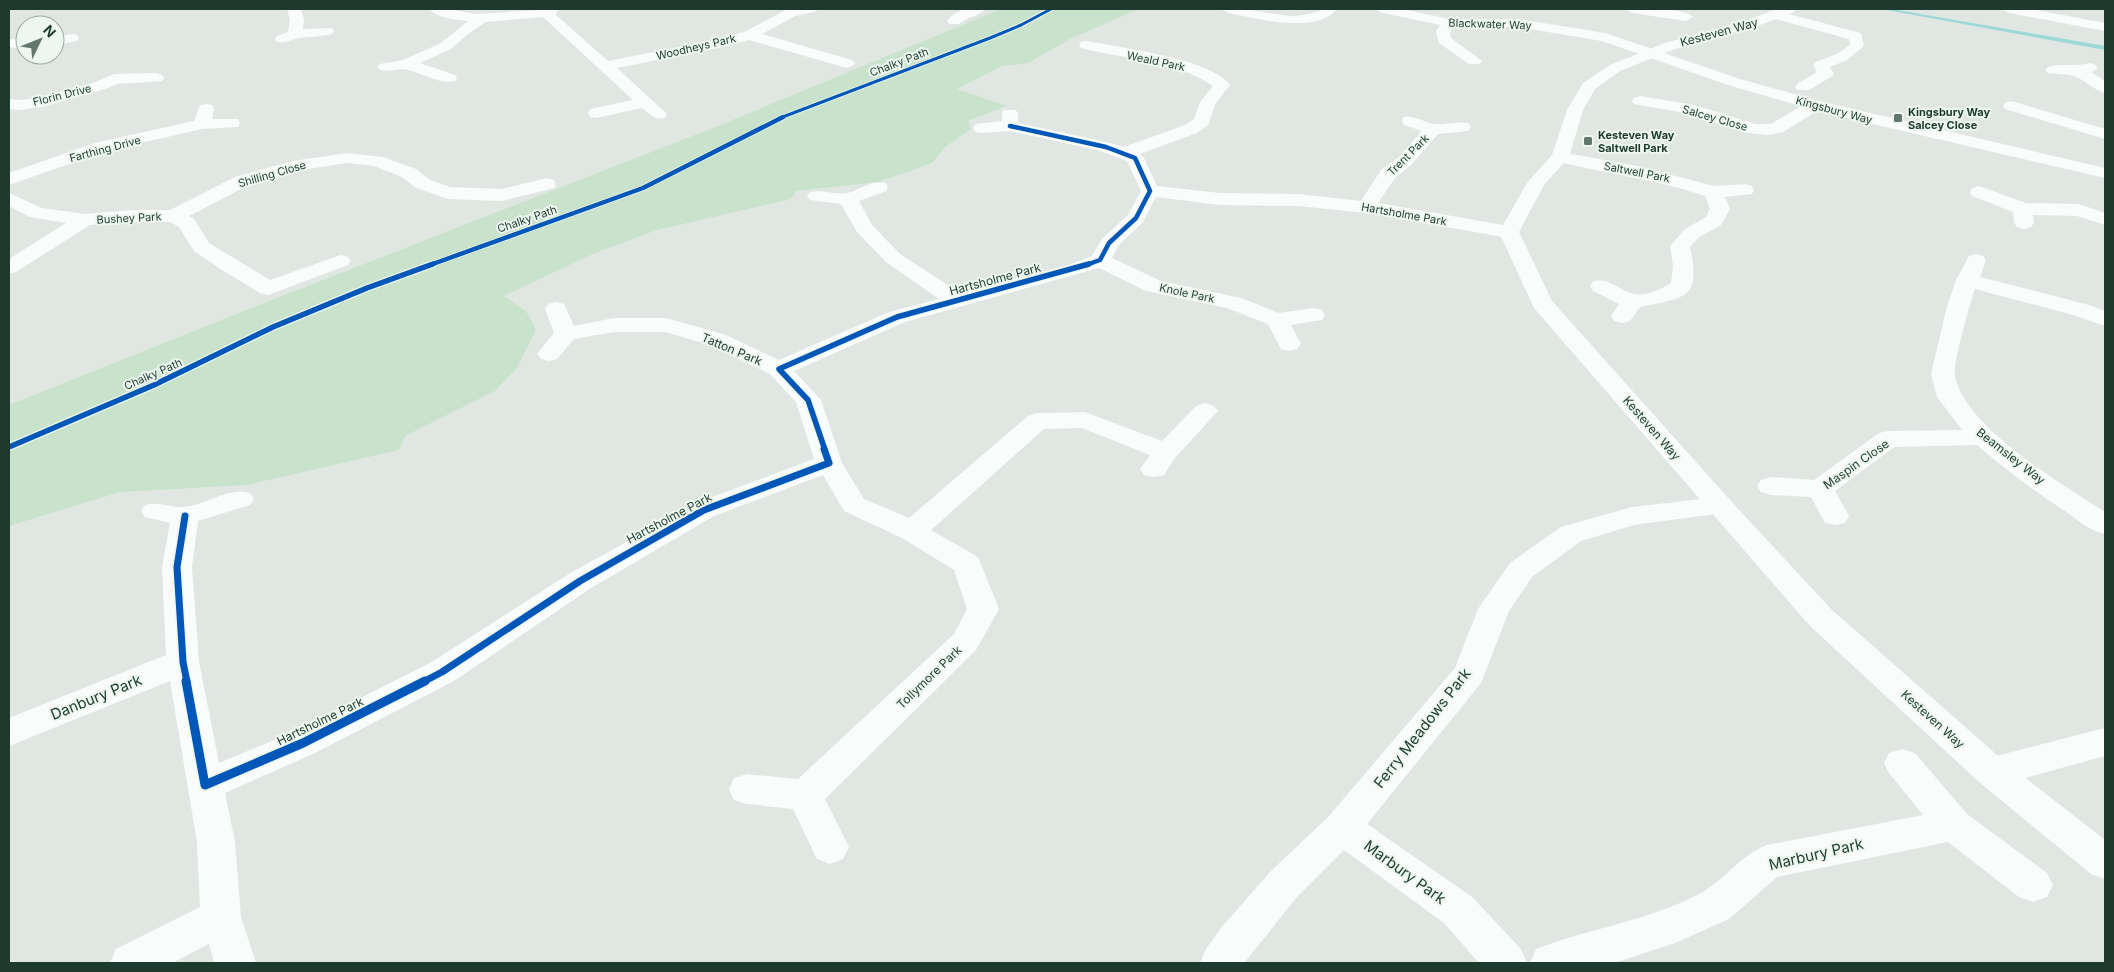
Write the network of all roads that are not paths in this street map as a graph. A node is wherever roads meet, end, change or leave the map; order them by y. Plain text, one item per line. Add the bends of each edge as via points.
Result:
1 (294, 9) edge
2 (436, 9) edge
3 (810, 9) edge
4 (979, 9) edge
5 (1229, 9) edge
6 (1330, 9) edge
7 (1384, 9) edge
8 (1632, 9) edge
9 (2009, 9) edge
10 (550, 10) edge
11 (1783, 12) edge
12 (1704, 14) dead end
13 (953, 16) dead end
14 (1518, 16) edge
15 (484, 17) junction
16 (1449, 23) junction
17 (2105, 27) edge
18 (327, 31) dead end
19 (749, 35) junction
20 (72, 38) dead end
21 (65, 39) edge
22 (1070, 48) dead end
23 (1654, 54) junction
24 (406, 64) junction
25 (1455, 64) dead end
26 (606, 66) junction
27 (385, 67) dead end
28 (2053, 70) dead end
29 (822, 73) dead end
30 (156, 78) dead end
31 (449, 78) dead end
32 (1777, 82) dead end
33 (1803, 87) junction
34 (2105, 88) edge
35 (1819, 100) junction
36 (1637, 101) dead end
37 (644, 102) junction
38 (9, 104) edge
39 (2008, 104) dead end
40 (596, 113) dead end
41 (659, 114) dead end
42 (1410, 122) dead end
43 (232, 123) dead end
44 (1462, 127) dead end
45 (982, 128) dead end
46 (1433, 129) junction
47 (2105, 134) edge
48 (1124, 153) junction
49 (1560, 157) junction
50 (9, 180) edge
51 (547, 184) dead end
52 (878, 187) dead end
53 (2088, 187) edge
54 (1745, 190) dead end
55 (1150, 191) junction
56 (1713, 192) junction
57 (1979, 192) dead end
58 (817, 196) dead end
59 (9, 199) edge
60 (848, 199) junction
61 (1366, 207) junction
62 (174, 216) junction
63 (85, 220) junction
64 (2105, 220) edge
65 (1509, 232) junction
66 (1100, 260) junction
67 (342, 261) dead end
68 (9, 268) edge
69 (1600, 286) dead end
70 (956, 301) junction
71 (556, 309) dead end
72 (1314, 315) dead end
73 (2105, 319) edge
74 (1277, 320) junction
75 (566, 334) junction
76 (1289, 344) dead end
77 (549, 354) dead end
78 (779, 369) junction
79 (1205, 411) dead end
80 (1983, 437) junction
81 (829, 463) junction
82 (1771, 486) dead end
83 (1820, 489) junction
84 (240, 499) dead end
85 (1720, 506) junction
86 (155, 511) dead end
87 (185, 516) junction
88 (1835, 516) dead end
89 (2105, 525) edge
90 (912, 531) junction
91 (183, 662) junction
92 (9, 732) edge
93 (2105, 742) edge
94 (1902, 763) dead end
95 (1992, 772) junction
96 (205, 785) junction
97 (748, 789) dead end
98 (805, 795) junction
99 (1954, 825) junction
100 (1342, 828) junction
101 (830, 847) dead end
102 (2105, 862) edge
103 (2033, 885) dead end
104 (221, 917) junction
105 (131, 963) edge
106 (235, 963) edge
107 (1221, 963) edge
108 (1506, 963) edge
109 (1551, 963) edge

1 - 18 street via 297,20 288,36
2 - 15 street via 455,15
3 - 19 street, Woodheys Park via 791,13
4 - 13 street
5 - 6 street via 1292,20 1311,18
7 - 16 street, Blackwater Way
8 - 12 street via 1686,19
9 - 17 street
10 - 15 street
10 - 26 street via 549,16
11 - 23 street, Kesteven Way via 1670,46
11 - 33 street via 1856,36 1857,46 1842,57 1820,65 1826,74
14 - 16 street, Blackwater Way
14 - 23 street, Blackwater Way via 1605,37
15 - 24 street via 446,46
16 - 25 street via 1443,32 1444,40 1481,63
19 - 26 street, Woodheys Park
19 - 29 street via 853,60
20 - 21 street
22 - 48 street, Weald Park via 1090,40 1204,72 1229,86 1208,102 1202,121 1192,129
23 - 35 street, Kingsbury Way via 1734,82
23 - 49 street, Kesteven Way via 1615,68 1590,86 1576,110
24 - 27 street
24 - 31 street
26 - 37 street
28 - 34 street via 2084,69
30 - 38 street, Florin Drive via 117,73 99,86 42,102
32 - 33 street
33 - 35 street
35 - 36 street, Salcey Close via 1769,130 1753,129 1694,110
35 - 53 street, Kingsbury Way
37 - 40 street
37 - 41 street
39 - 47 street
42 - 46 street, Trent Park
43 - 50 street, Farthing Drive via 204,116
44 - 46 street, Trent Park
45 - 48 street via 1010,120
46 - 61 street, Trent Park via 1405,161 1388,174
48 - 55 street via 1136,158
49 - 56 street, Saltwell Park via 1639,171
49 - 65 street, Kesteven Way via 1536,183
51 - 62 street, Shilling Close via 502,195 448,192 423,184 409,173 346,152 242,181
52 - 60 street
53 - 57 street via 2023,216
53 - 64 street
54 - 56 street, Saltwell Park
55 - 61 street, Hartsholme Park via 1220,199 1299,200
55 - 66 street via 1136,218 1109,244
56 - 69 street via 1720,209 1714,222 1692,233 1680,246 1684,266 1682,286 1668,295 1627,309
58 - 60 street
59 - 63 street, Bushey Park via 37,213
60 - 70 street via 864,228 892,258
61 - 65 street, Hartsholme Park
62 - 63 street, Bushey Park
62 - 67 street, Bushey Park via 187,223 201,247 268,288
63 - 68 street
65 - 85 street, Kesteven Way via 1542,303
66 - 70 street, Hartsholme Park
66 - 74 street, Knole Park via 1154,286 1233,303
70 - 78 street, Hartsholme Park via 897,317
71 - 75 street
72 - 74 street, Knole Park
73 - 80 street, Beamsley Way via 1971,270 1950,336 1943,376 1958,410
74 - 76 street
75 - 77 street
75 - 78 street, Tatton Park via 614,325 666,324 718,340
78 - 81 street via 808,400
79 - 90 street via 1160,461 1085,420 1037,420
80 - 83 street, Maspin Close via 1888,439
80 - 89 street, Beamsley Way
81 - 90 street, Tollymore Park via 854,505
81 - 96 street, Hartsholme Park via 704,510 580,581 442,672 303,744
82 - 83 street, Maspin Close
83 - 88 street, Maspin Close
84 - 87 street
85 - 95 street, Kesteven Way via 1821,618
85 - 100 street, Ferry Meadows Park via 1632,516 1571,534 1521,570 1494,609 1468,674
86 - 87 street
87 - 91 street via 177,567
90 - 98 street, Tollymore Park via 968,564 983,609 965,642
91 - 92 street, Danbury Park
91 - 96 street
93 - 95 street
94 - 99 street
95 - 102 street, Kesteven Way
96 - 104 street via 216,842
97 - 98 street
98 - 101 street
99 - 103 street
99 - 109 street, Marbury Park via 1767,862 1715,906 1661,930
100 - 107 street, Ferry Meadows Park via 1283,885 1235,941
100 - 108 street, Marbury Park via 1458,910
104 - 105 street
104 - 106 street

